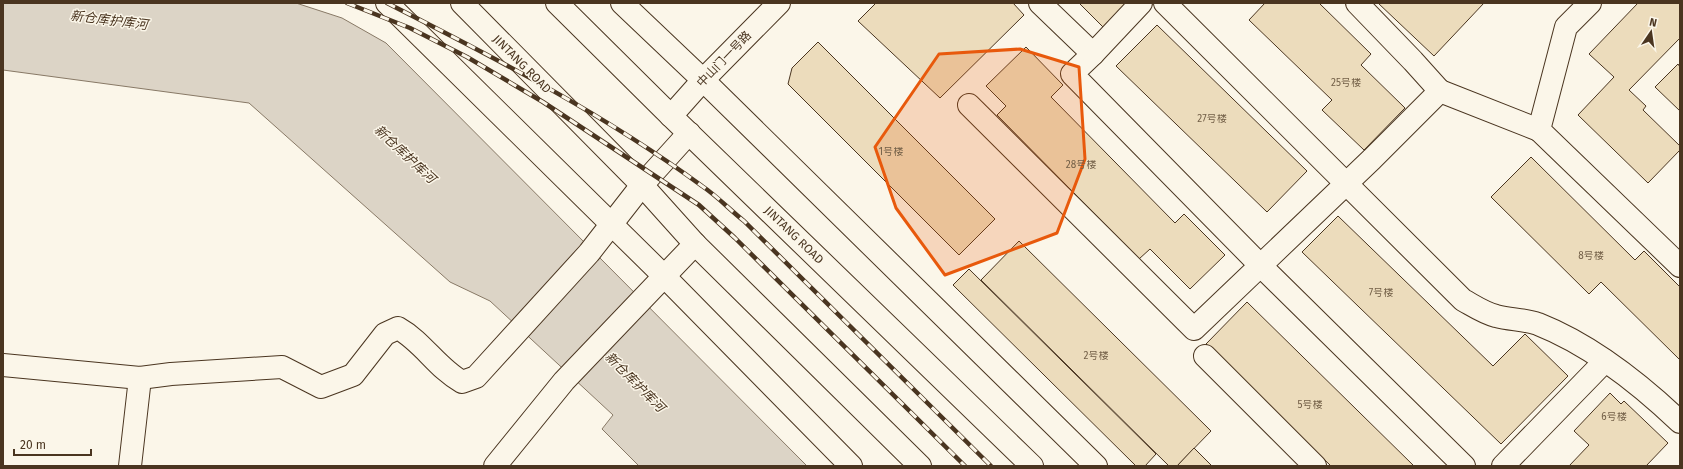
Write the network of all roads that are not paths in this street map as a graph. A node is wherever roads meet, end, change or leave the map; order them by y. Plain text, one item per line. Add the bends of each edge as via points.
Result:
1 (387, 3) edge
2 (462, 3) edge
3 (557, 3) edge
4 (622, 3) edge
5 (779, 3) edge
6 (1040, 3) edge
7 (1141, 3) edge
8 (1165, 3) edge
9 (1357, 3) edge
10 (1590, 3) edge
11 (1093, 54) junction
12 (703, 80) junction
13 (1440, 91) junction
14 (969, 105) dead end
15 (671, 116) junction
16 (1539, 130) junction
17 (689, 133) junction
18 (1346, 183) junction
19 (642, 185) junction
20 (611, 225) junction
21 (696, 244) junction
22 (1260, 266) junction
23 (1680, 266) edge
24 (664, 276) junction
25 (1205, 356) dead end
26 (1605, 361) junction
27 (3, 365) edge
28 (140, 378) junction
29 (1680, 422) edge
30 (130, 466) edge
31 (495, 466) edge
32 (851, 466) edge
33 (920, 466) edge
34 (1032, 466) edge
35 (1096, 466) edge
36 (1315, 466) edge
37 (1464, 466) edge
38 (1503, 466) edge

1 - 20 street
2 - 19 street, JINTANG ROAD
3 - 15 street, JINTANG ROAD
4 - 12 street
5 - 12 street, 中山门一号路
6 - 11 street
7 - 11 street
8 - 18 street
9 - 13 street
10 - 16 street via 1566,27
11 - 22 street via 1072,74
12 - 15 street, 中山门一号路
12 - 35 street
13 - 16 street
13 - 18 street
14 - 22 street via 1194,329
15 - 17 street, JINTANG ROAD
16 - 23 street
17 - 19 street
17 - 34 street, JINTANG ROAD
18 - 22 street
18 - 26 street via 1463,300 1496,316 1537,324 1571,340
19 - 20 street
19 - 21 street, JINTANG ROAD
20 - 24 street
20 - 28 street via 589,254 476,377 462,382 452,376 410,335 398,328 385,334 353,375 321,387 282,367
21 - 24 street
21 - 33 street, JINTANG ROAD
22 - 37 street
24 - 31 street via 564,381
24 - 32 street
25 - 36 street
26 - 29 street via 1635,381
26 - 38 street
27 - 28 street
28 - 30 street

